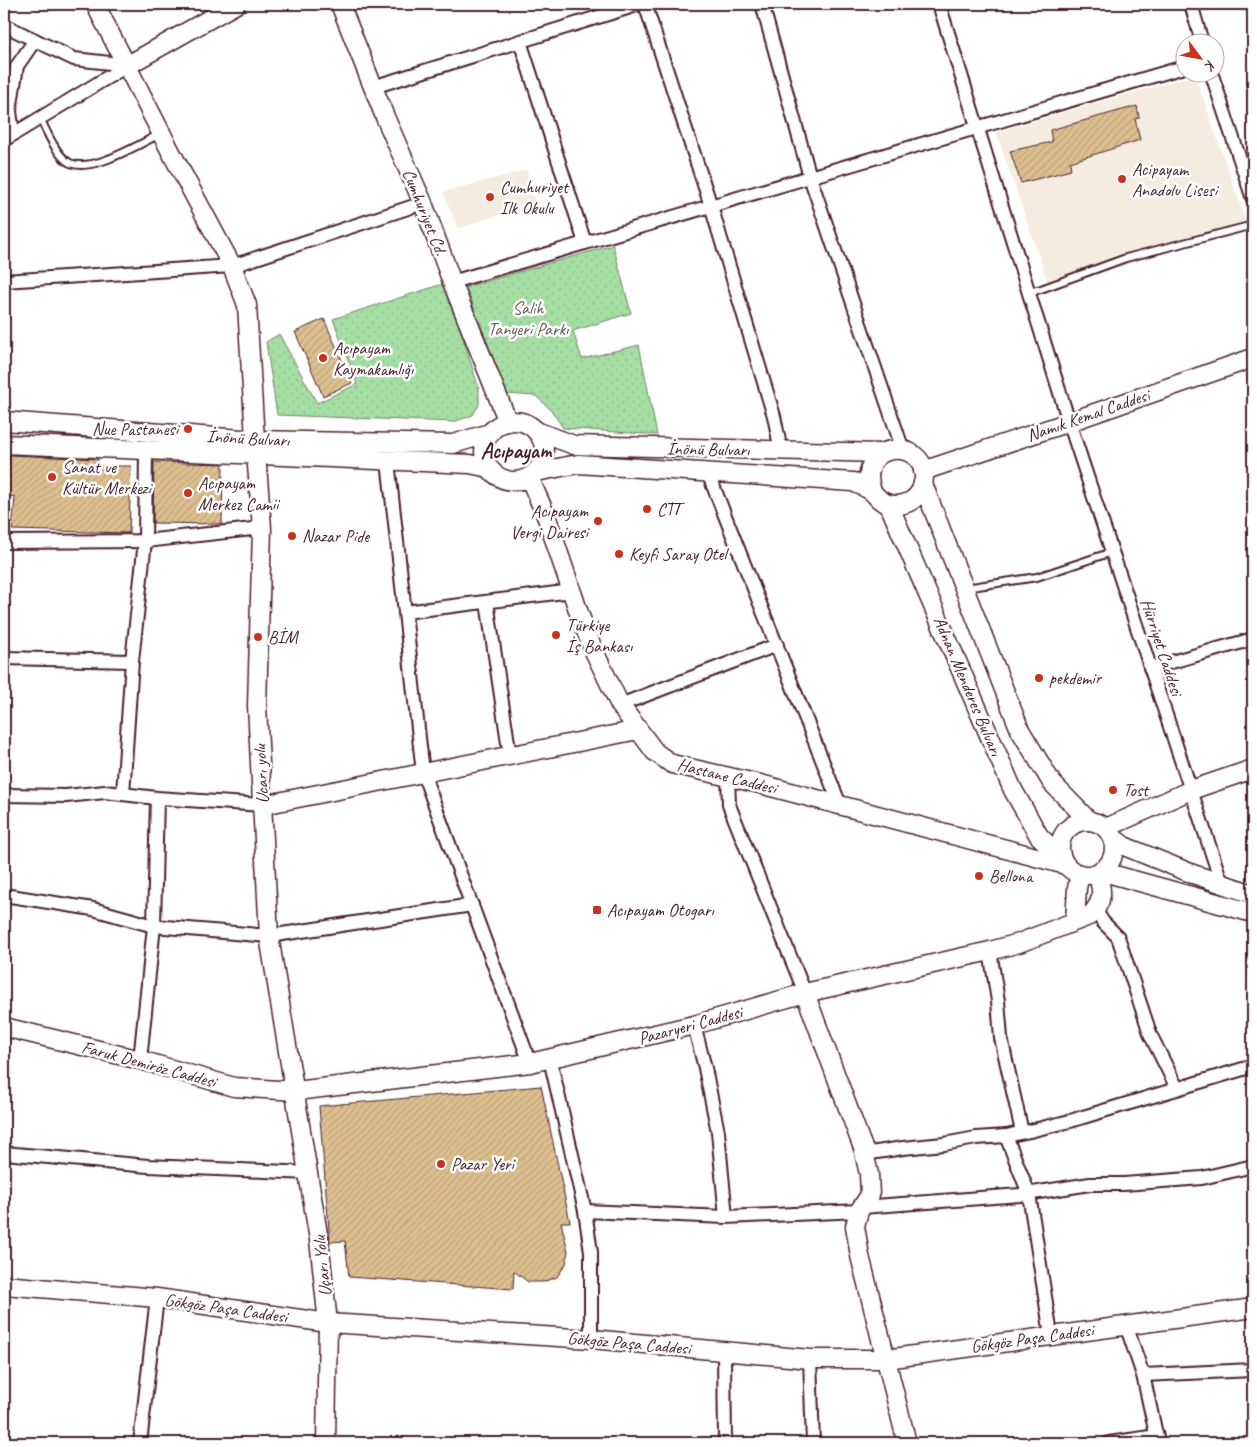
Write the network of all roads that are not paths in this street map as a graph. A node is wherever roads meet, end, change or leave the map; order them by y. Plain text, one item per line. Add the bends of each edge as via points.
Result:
1 (95, 4) edge
2 (236, 4) edge
3 (340, 4) edge
4 (596, 4) edge
5 (640, 4) edge
6 (645, 4) edge
7 (762, 4) edge
8 (940, 4) edge
9 (1191, 4) edge
10 (600, 16) junction
11 (4, 25) edge
12 (1199, 32) edge
13 (35, 40) junction
14 (520, 41) junction
15 (128, 65) junction
16 (1174, 69) edge
17 (1214, 82) edge
18 (373, 87) junction
19 (40, 118) junction
20 (978, 127) junction
21 (161, 133) junction
22 (9, 137) edge
23 (810, 176) junction
24 (1253, 199) edge
25 (423, 202) junction
26 (711, 206) junction
27 (1253, 225) edge
28 (585, 243) junction
29 (232, 266) junction
30 (4, 281) edge
31 (452, 282) junction
32 (1028, 292) junction
33 (1253, 358) edge
34 (4, 422) edge
35 (508, 422) junction
36 (1068, 422) junction
37 (536, 431) junction
38 (490, 432) junction
39 (4, 444) edge
40 (256, 447) junction
41 (146, 450) junction
42 (903, 450) junction
43 (781, 451) junction
44 (882, 453) junction
45 (388, 461) junction
46 (489, 468) junction
47 (708, 473) junction
48 (533, 475) junction
49 (923, 477) junction
50 (872, 491) junction
51 (889, 504) junction
52 (262, 528) junction
53 (145, 541) junction
54 (4, 542) edge
55 (1112, 552) junction
56 (964, 588) junction
57 (572, 591) junction
58 (487, 602) junction
59 (405, 612) junction
60 (1253, 639) edge
61 (777, 645) junction
62 (4, 658) edge
63 (132, 661) junction
64 (1150, 668) junction
65 (620, 705) junction
66 (638, 730) junction
67 (510, 756) junction
68 (1253, 769) edge
69 (423, 773) junction
70 (728, 776) junction
71 (1191, 790) junction
72 (123, 794) junction
73 (4, 797) edge
74 (158, 798) junction
75 (263, 805) junction
76 (840, 805) junction
77 (1089, 821) junction
78 (1108, 832) junction
79 (1081, 868) junction
80 (1222, 884) junction
81 (1253, 894) edge
82 (4, 895) edge
83 (472, 905) junction
84 (1096, 911) junction
85 (1253, 913) edge
86 (1076, 921) junction
87 (154, 926) junction
88 (269, 936) junction
89 (990, 951) junction
90 (805, 994) junction
91 (694, 1026) junction
92 (4, 1027) edge
93 (550, 1059) junction
94 (140, 1060) junction
95 (530, 1063) junction
96 (1253, 1066) edge
97 (1178, 1088) junction
98 (296, 1091) junction
99 (1022, 1132) junction
100 (1006, 1136) junction
101 (4, 1153) edge
102 (864, 1154) junction
103 (1253, 1166) edge
104 (309, 1173) junction
105 (1029, 1194) junction
106 (861, 1209) junction
107 (585, 1211) junction
108 (726, 1217) junction
109 (4, 1285) edge
110 (157, 1298) junction
111 (1253, 1308) edge
112 (328, 1323) junction
113 (1126, 1325) junction
114 (1051, 1335) junction
115 (591, 1339) junction
116 (724, 1352) junction
117 (810, 1359) junction
118 (886, 1359) junction
119 (1253, 1370) edge
120 (1143, 1375) junction
121 (1157, 1440) edge
122 (140, 1443) edge
123 (326, 1443) edge
124 (725, 1443) edge
125 (813, 1443) edge
126 (907, 1443) edge
127 (1109, 1443) edge

1 - 15 street, Ucarı yolu
2 - 15 street
3 - 18 street, Cumhuriyet Cd.
4 - 10 street
5 - 10 street
6 - 26 street
7 - 23 street
8 - 20 street, Hürriyet Caddesi
9 - 12 street
10 - 14 street
11 - 13 street
13 - 15 street via 74,59
13 - 22 street via 18,66
14 - 18 street
14 - 28 street
15 - 19 street
15 - 21 street, Ucarı yolu
16 - 20 street
17 - 24 street
18 - 25 street, Cumhuriyet Cd.
19 - 21 lane via 59,154 70,163 85,165 109,159
19 - 22 street
20 - 23 street
20 - 32 street, Hürriyet Caddesi
21 - 29 street, Ucarı yolu
23 - 26 street
23 - 42 street
25 - 29 street
25 - 31 street, Cumhuriyet Cd.
26 - 28 street
26 - 43 street via 774,416
27 - 32 lane via 1126,258
28 - 31 street
29 - 30 street
29 - 40 street, Ucarı yolu via 247,305
31 - 35 street, Cumhuriyet Cd.
32 - 36 street, Hürriyet Caddesi
33 - 36 street, Namık Kemal Caddesi
34 - 40 street, İnönü Bulvarı
35 - 37 street via 528,425
35 - 38 street
36 - 49 street, Namık Kemal Caddesi
36 - 55 street, Hürriyet Caddesi
37 - 43 street, İnönü Bulvarı via 574,445
37 - 48 street via 544,447 541,464
38 - 40 street, İnönü Bulvarı via 453,444
38 - 46 street via 484,450
39 - 41 street, İnönü Bulvarı
40 - 41 street, İnönü Bulvarı
40 - 45 street, İnönü Bulvarı
40 - 52 street, Ucarı yolu
41 - 53 street
42 - 44 street via 892,449
42 - 49 street via 920,463
43 - 44 street, İnönü Bulvarı
44 - 50 street via 869,470 868,481
45 - 46 street, İnönü Bulvarı via 470,464
45 - 59 street
46 - 48 street via 502,480 511,482
47 - 48 street, İnönü Bulvarı via 578,464
47 - 50 street, İnönü Bulvarı via 853,482
47 - 61 street
48 - 57 street, Hastane Caddesi
49 - 51 street via 919,494 900,505
49 - 56 street, Adnan Menderes Bulvarı
50 - 51 street via 879,500
51 - 79 street, Adnan Menderes Bulvarı via 1012,790 1039,836
52 - 53 street
52 - 75 street, Ucarı yolu via 257,706
53 - 54 street
53 - 63 street
55 - 56 lane via 1037,577
55 - 64 street, Hürriyet Caddesi
56 - 77 street, Adnan Menderes Bulvarı via 1020,730 1052,783
57 - 58 street
57 - 65 street, Hastane Caddesi via 593,648
58 - 59 street
58 - 67 street
59 - 69 street
60 - 64 street
61 - 65 street
61 - 76 street
62 - 63 street
63 - 72 street
64 - 71 street, Hürriyet Caddesi
65 - 66 street, Hastane Caddesi
66 - 67 street
66 - 70 street, Hastane Caddesi via 655,752 672,764
67 - 69 street
68 - 71 street
69 - 75 street
69 - 83 street
70 - 76 street, Hastane Caddesi
70 - 90 street via 729,806
71 - 78 street
71 - 80 street, Hürriyet Caddesi
72 - 73 street
72 - 74 street
74 - 75 street
74 - 87 street
75 - 88 street, Ucarı yolu
76 - 79 street, Hastane Caddesi
77 - 78 street via 1098,823
77 - 79 street via 1071,826 1060,849
78 - 79 street via 1114,844 1110,862
78 - 80 street via 1124,846
79 - 84 street via 1102,888
79 - 85 street, Adnan Menderes Bulvarı
79 - 86 street
80 - 81 street
82 - 87 street via 93,909
83 - 88 street
83 - 95 street
84 - 86 street, Pazaryeri Caddesi
84 - 97 street via 1118,937 1152,1036
86 - 89 street, Pazaryeri Caddesi
87 - 88 street
87 - 94 street
88 - 98 street, Ucarı yolu
89 - 90 street, Pazaryeri Caddesi
89 - 99 street via 1001,1038
90 - 91 street, Pazaryeri Caddesi
90 - 102 street
91 - 93 street, Pazaryeri Caddesi
91 - 108 street via 718,1132
92 - 94 street, Faruk Demiröz Caddesi
93 - 95 street, Pazaryeri Caddesi
93 - 107 street
94 - 98 street, Faruk Demiröz Caddesi via 234,1086
95 - 98 street, Pazaryeri Caddesi
96 - 97 street
97 - 99 street
98 - 104 street, Uçarı Yolu
99 - 100 street
100 - 102 street
100 - 105 street
101 - 104 street via 148,1166
102 - 106 street via 870,1195
103 - 105 street via 1202,1178 1090,1184
104 - 112 street, Uçarı Yolu
105 - 106 street
105 - 114 street
106 - 108 street
106 - 118 street via 855,1226
107 - 108 street
107 - 115 street via 591,1252
109 - 110 street, Gökgöz Paşa Caddesi
110 - 112 street, Gökgöz Paşa Caddesi
110 - 122 street
111 - 113 street, Gökgöz Paşa Caddesi
112 - 115 street, Gökgöz Paşa Caddesi
112 - 123 street, Uçarı Yolu
113 - 114 street, Gökgöz Paşa Caddesi
113 - 120 street
114 - 118 street, Gökgöz Paşa Caddesi
115 - 116 street, Gökgöz Paşa Caddesi
116 - 117 street, Gökgöz Paşa Caddesi
116 - 124 street
117 - 118 street, Gökgöz Paşa Caddesi
117 - 125 street
118 - 126 street
119 - 120 street
120 - 121 street
121 - 127 street

